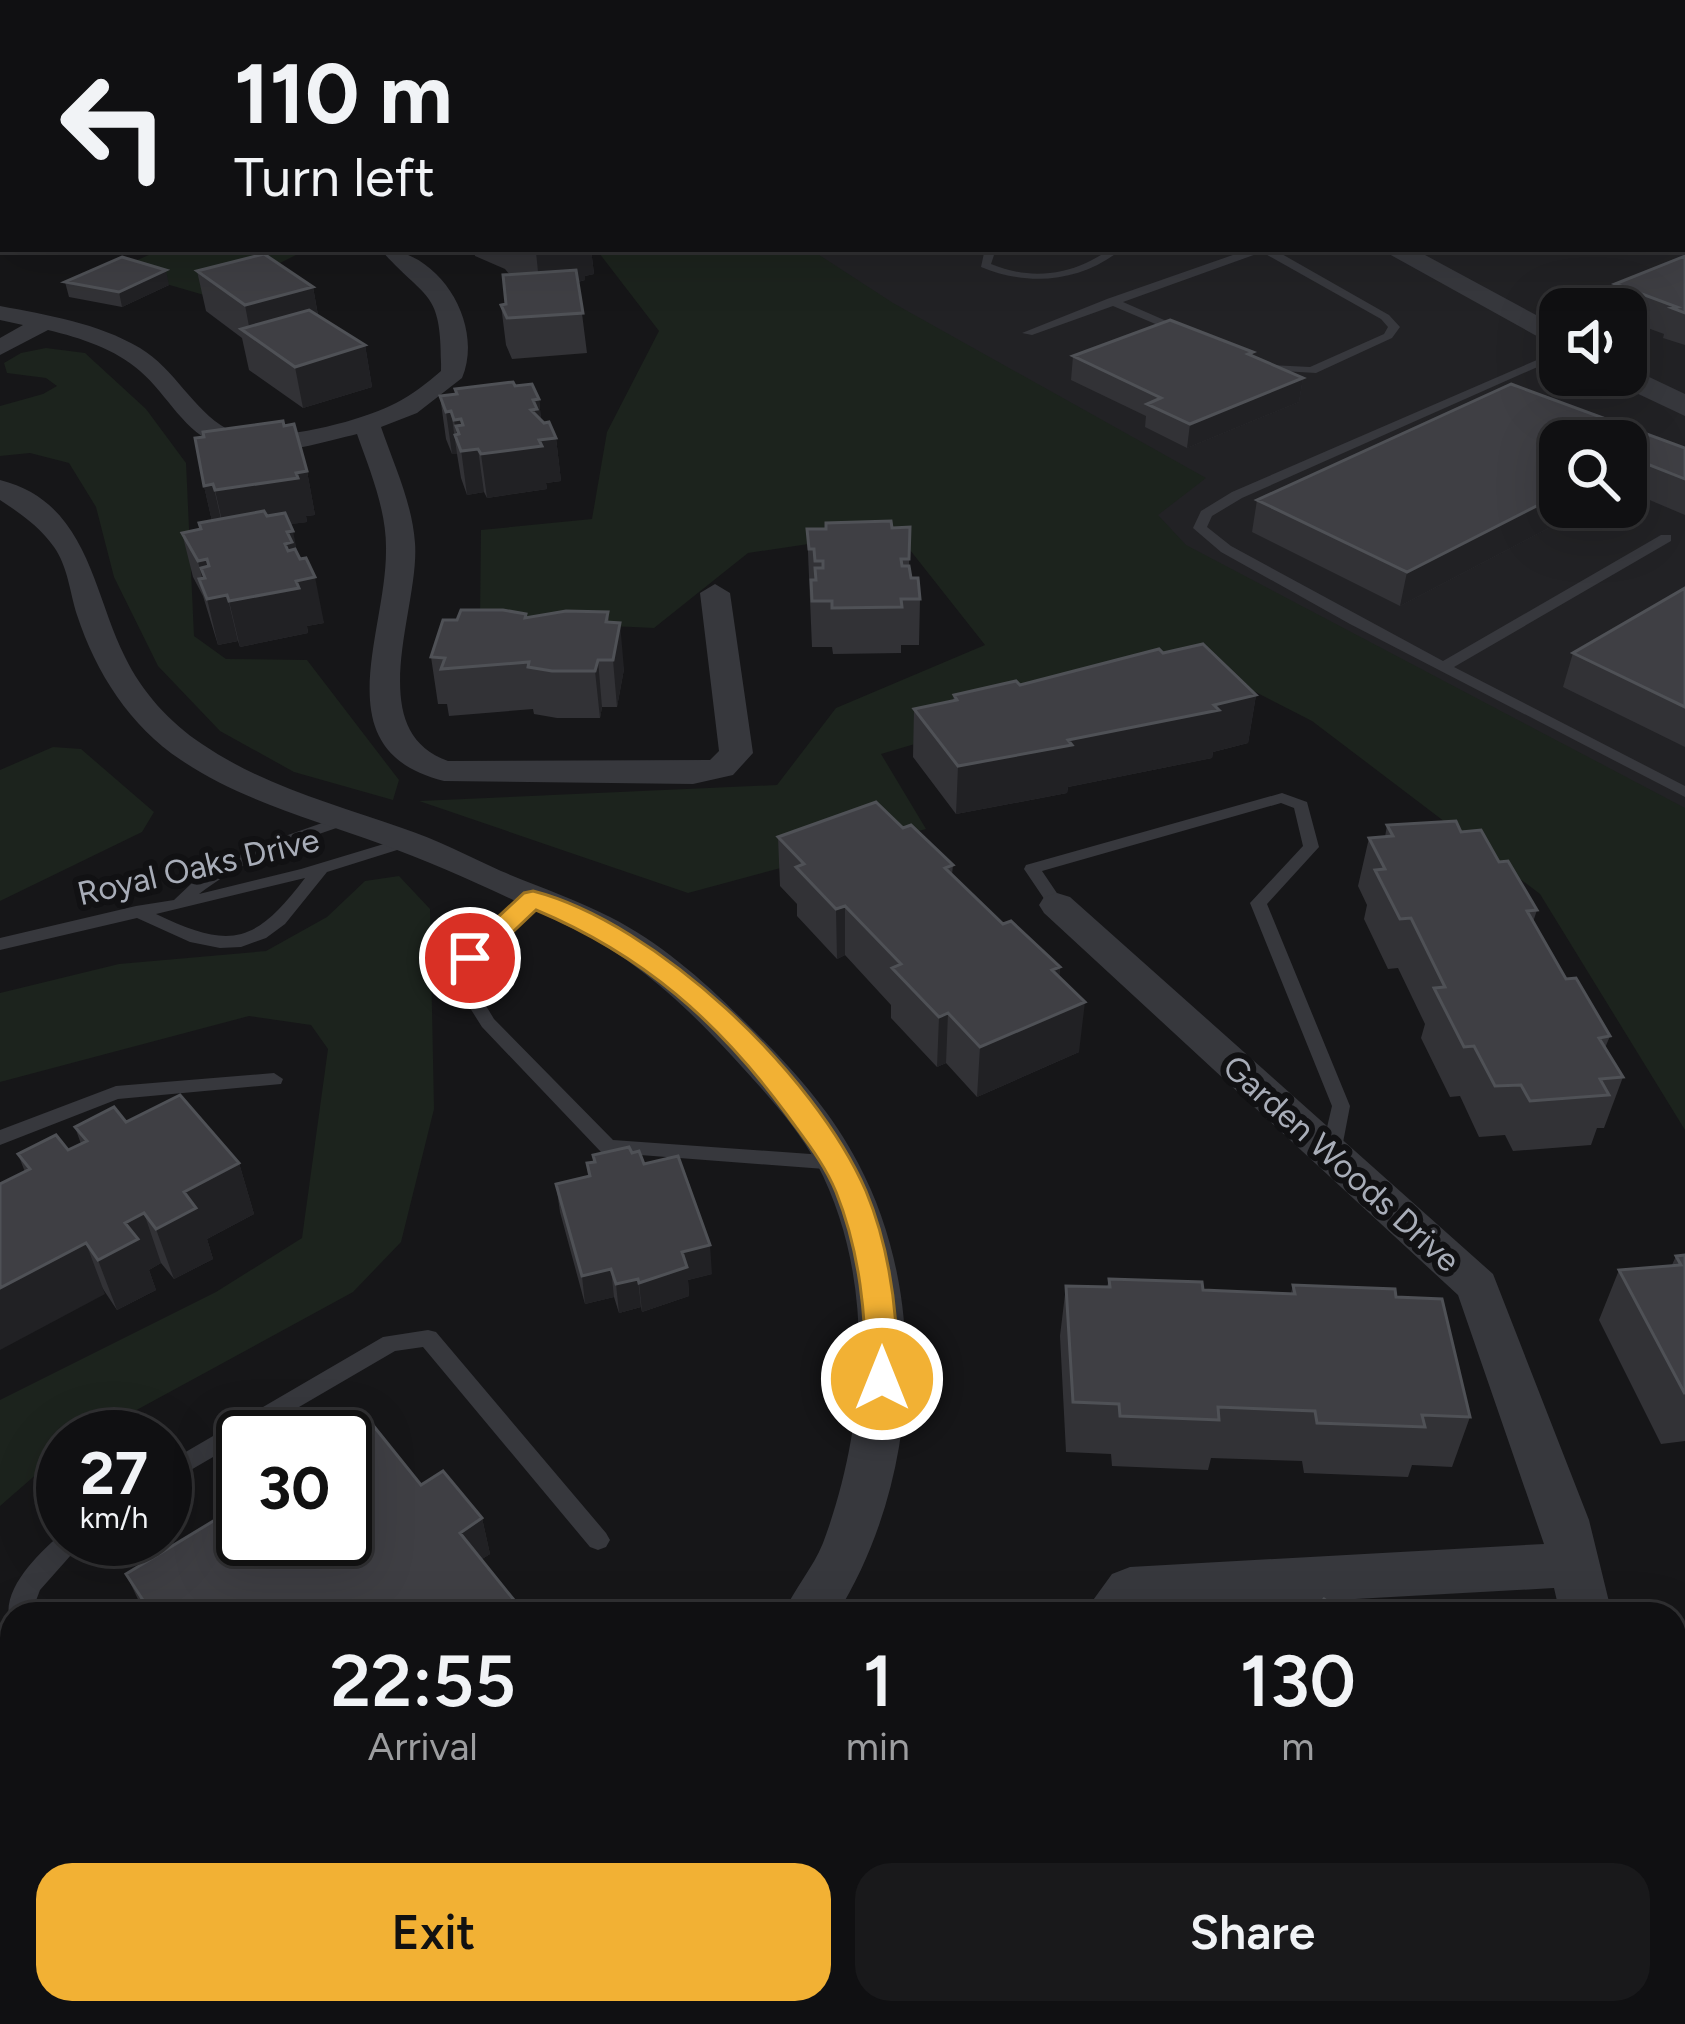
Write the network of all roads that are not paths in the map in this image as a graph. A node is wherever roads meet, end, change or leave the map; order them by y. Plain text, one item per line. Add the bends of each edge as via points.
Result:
1 (395, 252) edge
2 (992, 252) edge
3 (1110, 252) edge
4 (1253, 252) edge
5 (1267, 252) edge
6 (1399, 252) edge
7 (1111, 301) junction
8 (0, 313) edge
9 (45, 322) junction
10 (1539, 328) edge
11 (1028, 333) dead end
12 (1190, 335) edge
13 (0, 348) edge
14 (1247, 359) edge
15 (1539, 362) edge
16 (1647, 387) edge
17 (1685, 406) edge
18 (367, 424) junction
19 (0, 488) edge
20 (1666, 538) dead end
21 (716, 593) dead end
22 (1442, 668) junction
23 (1685, 792) edge
24 (339, 822) junction
25 (407, 842) junction
26 (320, 870) junction
27 (182, 899) junction
28 (533, 899) junction
29 (1057, 905) joint
30 (136, 910) junction
31 (0, 944) edge
32 (274, 1079) dead end
33 (0, 1138) edge
34 (1331, 1153) junction
35 (838, 1163) junction
36 (192, 1459) edge
37 (598, 1540) dead end
38 (1573, 1565) junction
39 (44, 1566) edge
40 (20, 1602) edge
41 (816, 1602) edge
42 (1120, 1602) edge
43 (1583, 1602) edge

1 - 18 street via 437,284 454,316 453,373 428,395
2 - 3 lane via 985,265 1011,278 1050,278
4 - 7 lane
5 - 14 lane via 1394,327 1312,371
6 - 10 street
7 - 11 lane
7 - 12 lane
8 - 9 street
9 - 13 street
9 - 18 street via 146,364 208,429 234,443
15 - 22 lane via 1238,494 1206,514 1200,529
16 - 17 street
18 - 21 street via 396,513 400,560 384,677 390,723 409,756 444,771 721,768 736,753
19 - 24 street via 68,545 116,676 145,713 221,769
20 - 22 lane
22 - 23 lane
24 - 25 street
24 - 27 lane via 236,862
25 - 26 lane, Royal Oaks Drive
25 - 28 street
26 - 27 lane, Royal Oaks Drive
26 - 30 lane via 268,934 239,942 211,941
27 - 30 lane, Royal Oaks Drive
28 - 35 street via 597,926 687,985 766,1066
28 - 35 lane via 470,958 467,989 488,1023 608,1147
29 - 34 street, Garden Woods Drive
29 - 34 lane via 1032,868 1282,798 1301,805 1311,848 1258,903 1341,1106
30 - 31 lane, Royal Oaks Drive
32 - 33 lane via 116,1093
34 - 38 street, Garden Woods Drive via 1477,1286 1564,1520
35 - 41 street via 882,1306 882,1379 865,1490 845,1552
36 - 37 lane via 391,1343 428,1338
38 - 42 street via 1130,1590
38 - 43 street, Garden Woods Drive
39 - 40 lane

